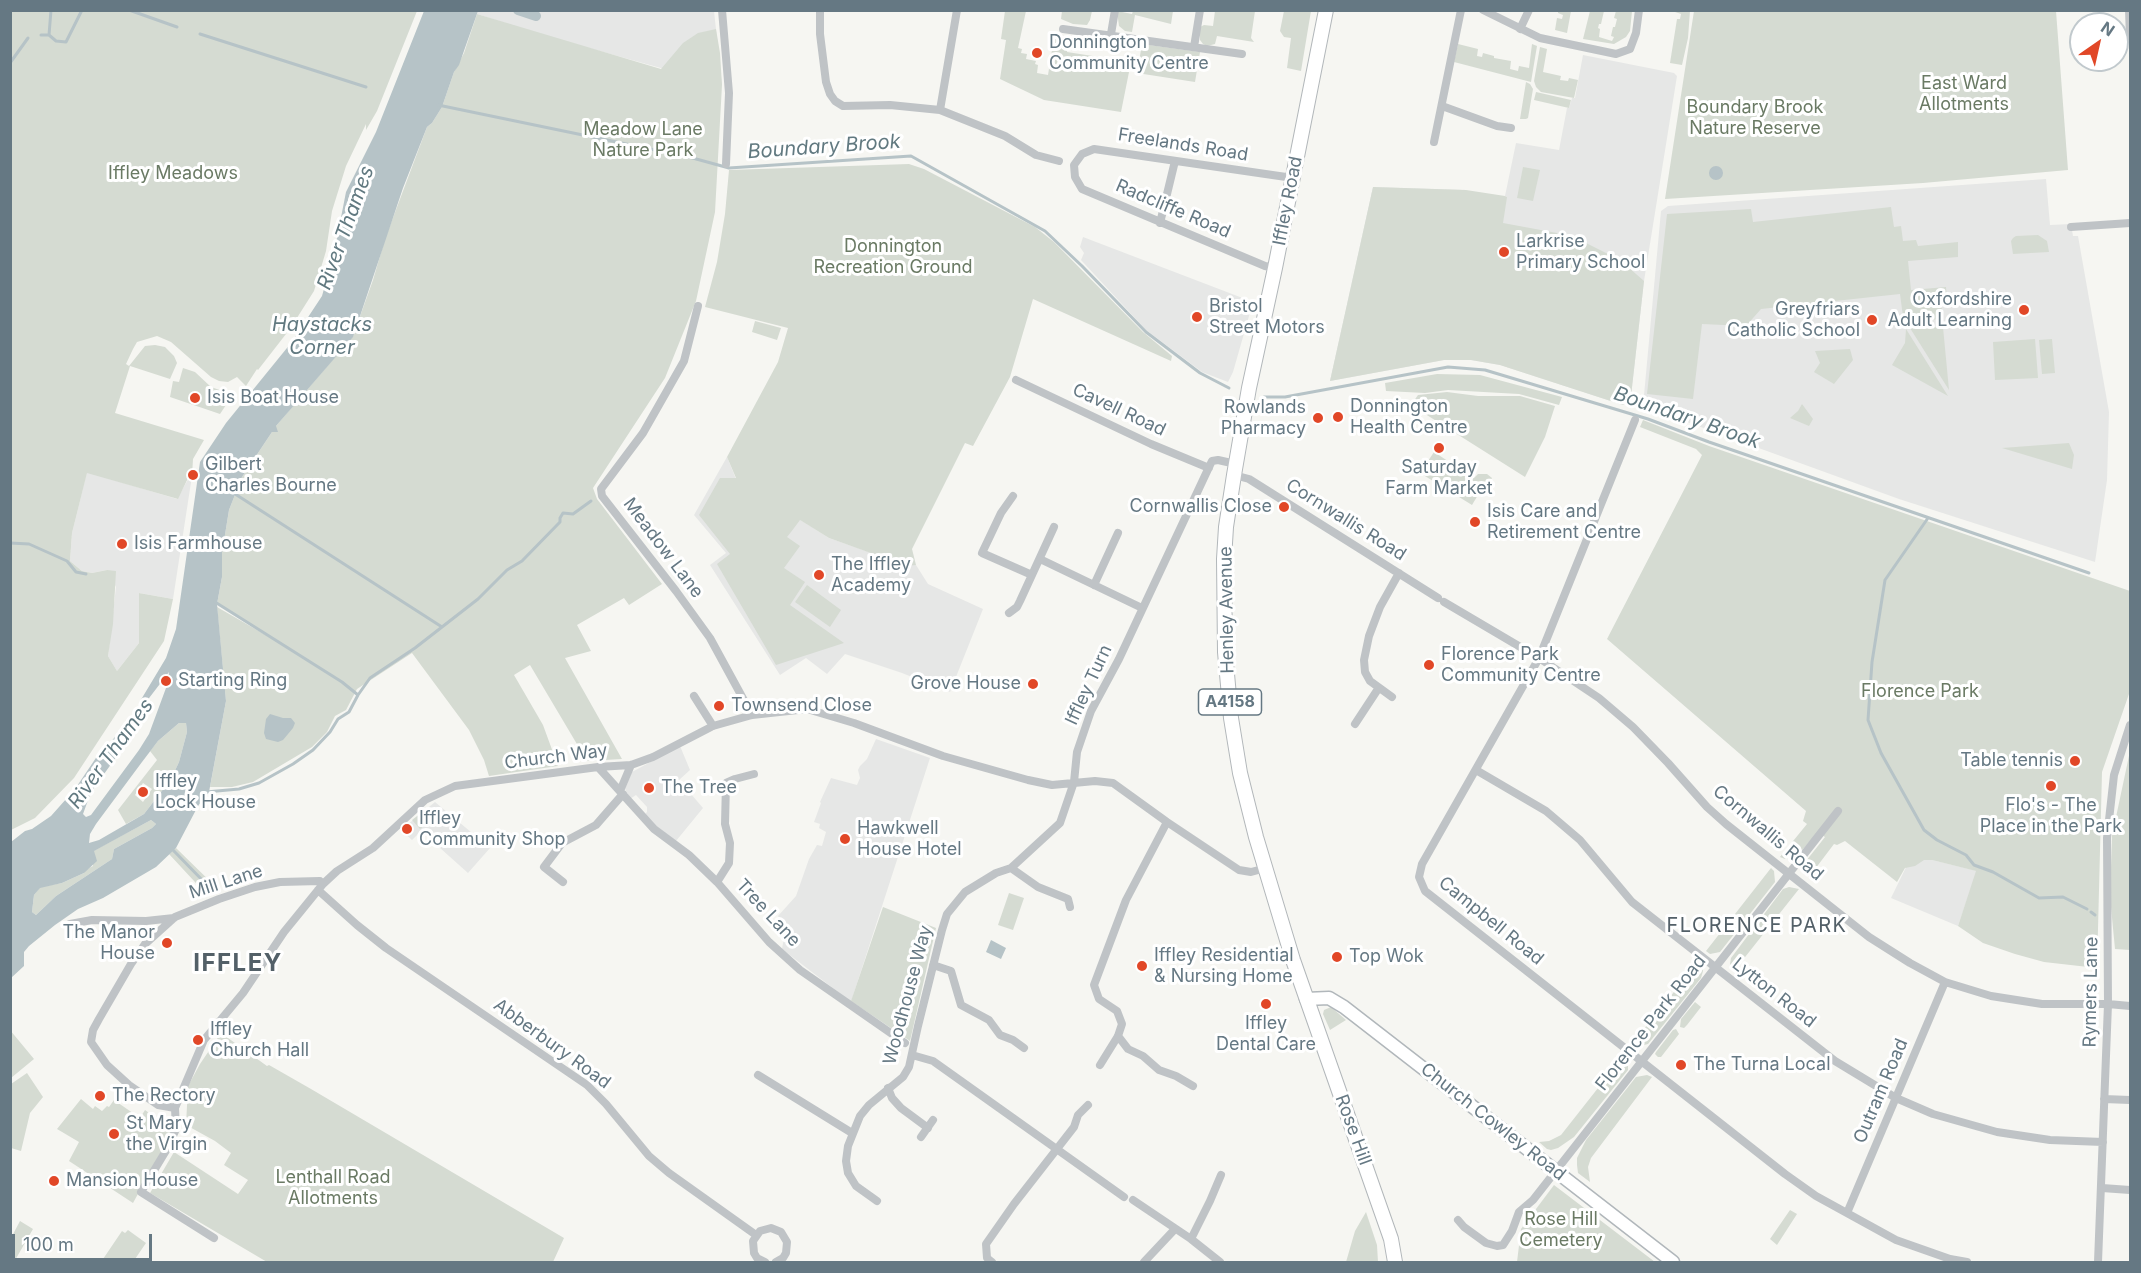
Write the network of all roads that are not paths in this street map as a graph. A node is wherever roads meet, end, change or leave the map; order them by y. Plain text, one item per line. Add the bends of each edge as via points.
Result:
1 (722, 10) edge
2 (820, 10) edge
3 (957, 10) edge
4 (1115, 10) edge
5 (1200, 10) edge
6 (1326, 10) edge
7 (1461, 10) edge
8 (1483, 10) edge
9 (1529, 10) edge
10 (1640, 10) edge
11 (2128, 10) edge
12 (1063, 29) dead end
13 (1520, 29) junction
14 (1111, 34) junction
15 (2130, 37) edge
16 (1194, 47) junction
17 (1242, 54) dead end
18 (1442, 106) junction
19 (940, 110) junction
20 (1511, 128) dead end
21 (1434, 142) dead end
22 (1059, 161) dead end
23 (1175, 161) junction
24 (726, 164) dead end
25 (1074, 165) joint
26 (1293, 178) junction
27 (1160, 223) junction
28 (2130, 223) edge
29 (2071, 227) dead end
30 (1275, 268) junction
31 (698, 306) dead end
32 (1016, 380) dead end
33 (1248, 392) joint
34 (1635, 420) dead end
35 (1209, 468) junction
36 (1235, 469) junction
37 (1013, 496) dead end
38 (1054, 527) dead end
39 (1118, 533) dead end
40 (1040, 559) junction
41 (1399, 573) junction
42 (1032, 575) junction
43 (1094, 585) junction
44 (1142, 608) junction
45 (1009, 613) dead end
46 (1539, 658) junction
47 (1378, 689) junction
48 (694, 696) dead end
49 (1392, 697) dead end
50 (752, 715) junction
51 (1355, 724) dead end
52 (2130, 725) edge
53 (714, 726) junction
54 (631, 765) junction
55 (598, 767) junction
56 (1476, 770) junction
57 (754, 774) dead end
58 (1074, 782) junction
59 (621, 793) junction
60 (1838, 811) dead end
61 (1167, 822) junction
62 (1011, 868) junction
63 (1266, 868) junction
64 (1789, 874) junction
65 (563, 882) dead end
66 (717, 882) junction
67 (321, 887) junction
68 (1070, 907) dead end
69 (175, 917) junction
70 (70, 924) dead end
71 (933, 965) junction
72 (1715, 968) junction
73 (1945, 982) junction
74 (1306, 999) junction
75 (2108, 1004) junction
76 (2130, 1006) edge
77 (1118, 1036) junction
78 (905, 1044) dead end
79 (1024, 1048) dead end
80 (912, 1055) junction
81 (1642, 1061) junction
82 (1100, 1065) dead end
83 (758, 1075) dead end
84 (1193, 1086) dead end
85 (888, 1088) junction
86 (1896, 1098) junction
87 (2104, 1099) junction
88 (2130, 1100) edge
89 (1088, 1105) dead end
90 (175, 1108) junction
91 (852, 1133) junction
92 (921, 1137) dead end
93 (2103, 1142) junction
94 (1056, 1148) junction
95 (1555, 1171) junction
96 (1223, 1174) dead end
97 (2102, 1188) junction
98 (2130, 1190) edge
99 (877, 1201) dead end
100 (1847, 1213) junction
101 (1458, 1220) dead end
102 (1175, 1229) junction
103 (756, 1235) junction
104 (214, 1238) dead end
105 (1191, 1239) junction
106 (763, 1262) edge
107 (776, 1263) edge
108 (993, 1263) edge
109 (1144, 1263) edge
110 (1220, 1263) edge
111 (1395, 1263) edge
112 (1673, 1263) edge
113 (1967, 1263) edge
114 (2098, 1263) edge

1 - 24 street via 729,93
2 - 19 street via 826,82 835,101 843,106
3 - 19 street
4 - 14 street
5 - 16 street
6 - 26 main road, Iffley Road / A4158
7 - 18 street
8 - 13 street
9 - 13 street
10 - 13 street via 1630,49 1616,54 1540,38
11 - 15 street
12 - 14 street
14 - 16 street
16 - 17 street
18 - 20 street
18 - 21 street
19 - 22 street via 1005,136 1036,155
23 - 25 street, Freelands Road via 1094,148 1082,154
23 - 26 street, Freelands Road
23 - 27 street
25 - 27 street, Radcliffe Road via 1082,189
26 - 30 main road, Iffley Road / A4158
27 - 30 street, Radcliffe Road
28 - 29 street
30 - 33 main road, Iffley Road / A4158
31 - 50 street, Meadow Lane via 684,361 644,433 601,489 602,496 710,638
32 - 35 street, Cavell Road
33 - 36 main road, Henley Avenue / A4158
34 - 46 street, Campbell Road
35 - 36 street via 1212,461 1218,460
35 - 44 street, Iffley Turn
36 - 41 street, Cornwallis Road
36 - 63 main road, Henley Avenue / A4158 via 1224,559 1225,652 1240,773
37 - 42 street via 1000,513 982,553
38 - 40 street
39 - 43 street
40 - 42 street
40 - 43 street
41 - 46 street, Cornwallis Road
41 - 47 street via 1380,607 1364,660 1365,672
42 - 45 street via 1017,607
43 - 44 street
44 - 58 street, Iffley Turn via 1092,711 1077,752
46 - 56 street, Campbell Road
46 - 64 street, Cornwallis Road via 1599,698 1633,727 1707,807
47 - 49 street
47 - 51 street
48 - 53 street
50 - 53 street, Church Way
50 - 58 street, Church Way via 814,710 943,756 1028,780 1052,785
52 - 75 street, Rymers Lane via 2114,775 2109,807
53 - 54 street, Church Way
54 - 55 street, Church Way
54 - 59 street
55 - 59 street, Tree Lane
55 - 67 street, Church Way via 455,786 425,801 373,848
56 - 72 street, Lytton Road via 1546,811 1580,840 1632,902
56 - 81 street, Campbell Road via 1422,864 1419,877 1425,891
57 - 66 street via 726,783 729,863
58 - 61 street via 1113,783
58 - 62 street, Woodhouse Way via 1060,822
59 - 65 street via 596,825 562,843 544,867
59 - 66 street, Tree Lane via 654,829
60 - 64 street, Florence Park Road
61 - 63 street via 1239,870
61 - 77 street via 1126,900 1095,985 1099,999 1117,1011 1122,1024
62 - 68 street via 1038,887 1068,899
62 - 71 street, Woodhouse Way via 976,883 957,900 947,914
63 - 74 main road, Henley Avenue / A4158
64 - 72 street, Florence Park Road
64 - 73 street, Cornwallis Road via 1869,937
66 - 78 street, Tree Lane via 769,942 800,970
67 - 69 street, Mill Lane via 320,881 299,880 255,887
67 - 90 street, Church Way via 204,1041
67 - 103 street, Abberbury Road via 357,925 386,948 587,1085 649,1156
69 - 70 street, Mill Lane
69 - 90 street, Mill Lane via 145,944 131,964 93,1030 91,1042 107,1065 129,1085 158,1105
71 - 79 street via 951,971 961,1005 989,1020 1000,1035
71 - 80 street, Woodhouse Way
72 - 81 street, Florence Park Road
72 - 86 street, Lytton Road via 1835,1061
73 - 75 street, Cornwallis Road via 1991,996 2042,1004
73 - 86 street, Outram Road
74 - 95 main road, Church Cowley Road via 1329,998 1344,1007
74 - 111 main road, Rose Hill / A4158 via 1391,1239
75 - 76 street, Cornwallis Road
75 - 87 street, Rymers Lane
77 - 82 street
77 - 84 street via 1128,1049 1159,1070
80 - 85 street, Woodhouse Way via 903,1077
80 - 94 street via 933,1061
81 - 95 street, Florence Park Road
81 - 100 street, Campbell Road via 1785,1174
83 - 91 street
85 - 91 street, Woodhouse Way via 869,1105
85 - 92 street via 901,1108 930,1124
86 - 93 street, Lytton Road via 1934,1114 1997,1132
86 - 100 street, Outram Road
87 - 88 street
87 - 93 street, Rymers Lane
89 - 94 street
90 - 104 street, Church Way via 176,1129 141,1192
91 - 99 street, Woodhouse Way via 846,1161 848,1173 856,1186
93 - 97 street, Rymers Lane
94 - 102 street
94 - 108 street via 986,1244 987,1258
95 - 101 street, Florence Park Road via 1520,1212 1503,1245 1486,1243
95 - 112 main road, Church Cowley Road
96 - 105 street
97 - 98 street
97 - 114 street, Rymers Lane
100 - 113 street, Campbell Road via 1896,1240
102 - 105 street
102 - 109 street
103 - 106 street via 753,1247
103 - 107 street via 771,1228 785,1236 788,1247
105 - 110 street

